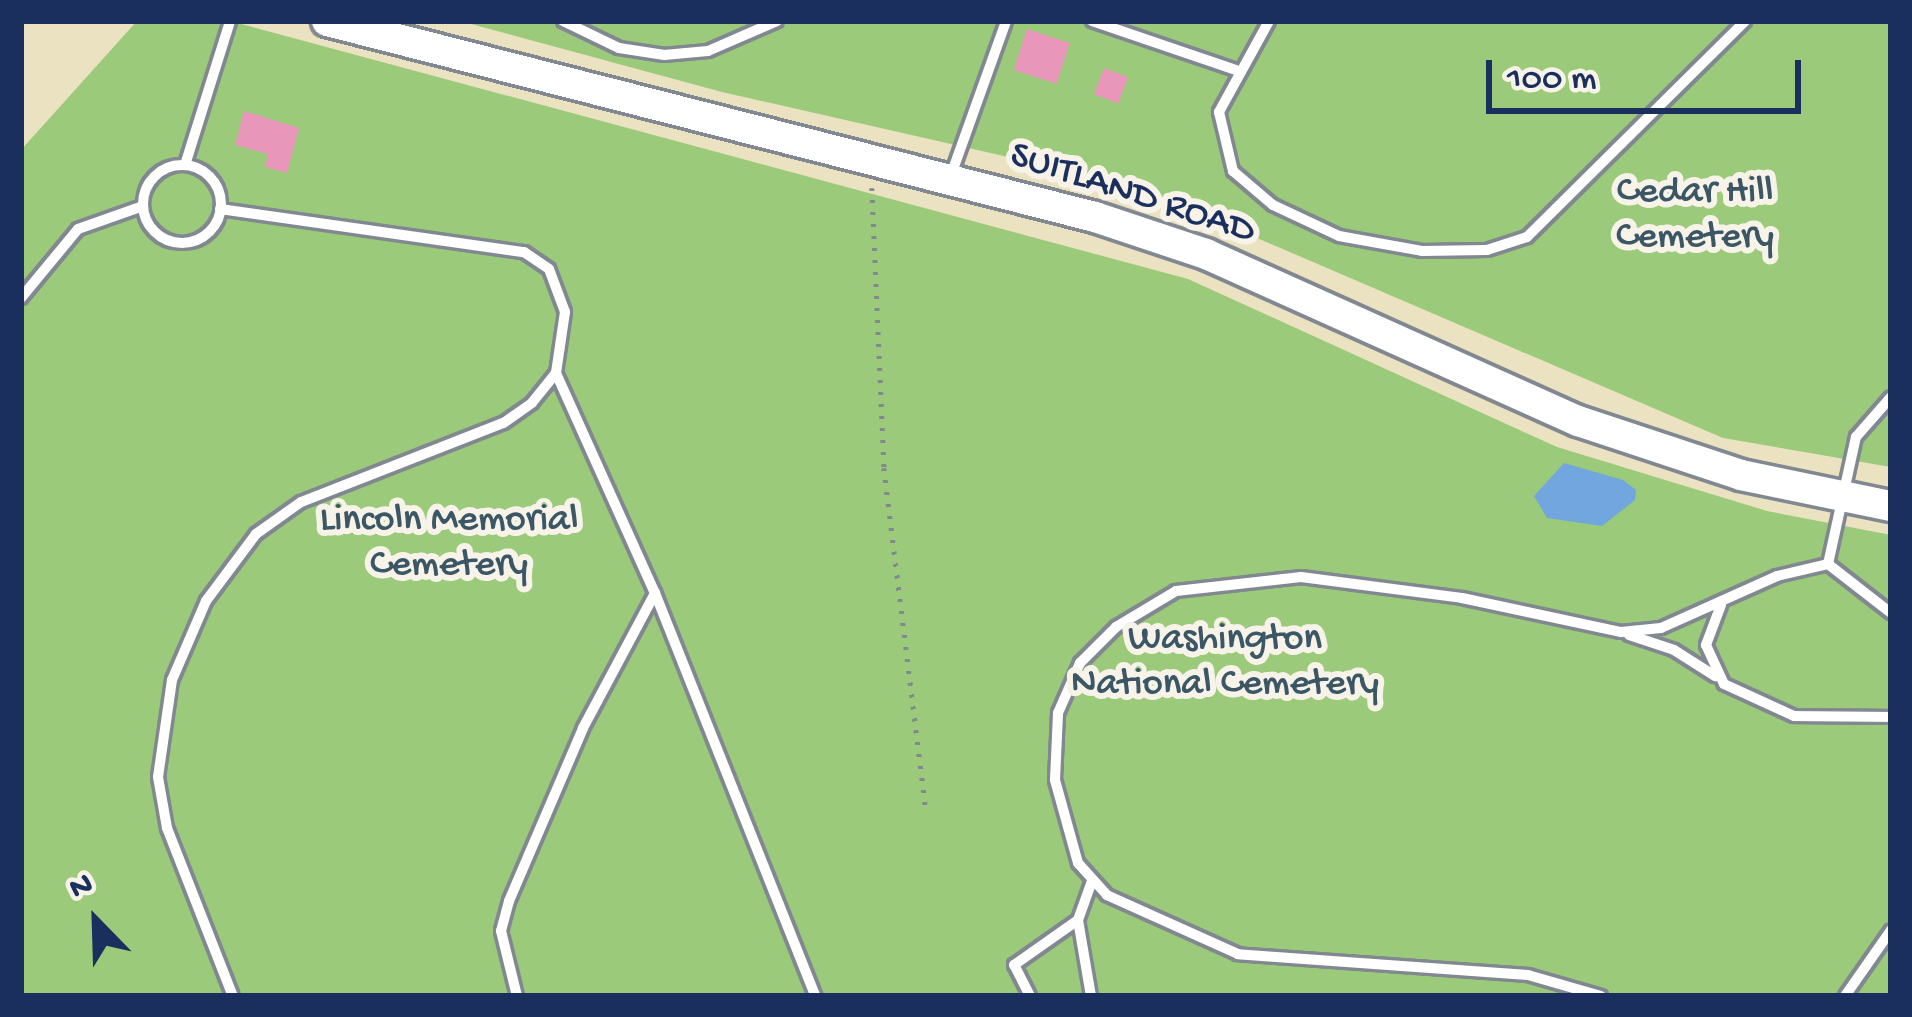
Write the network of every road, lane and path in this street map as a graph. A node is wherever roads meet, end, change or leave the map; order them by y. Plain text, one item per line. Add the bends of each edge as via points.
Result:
1 (230, 21) edge
2 (327, 21) edge
3 (563, 21) edge
4 (777, 21) edge
5 (1006, 21) edge
6 (1092, 21) edge
7 (1269, 21) edge
8 (1745, 21) edge
9 (1236, 70) junction
10 (872, 158) junction
11 (185, 165) junction
12 (950, 178) junction
13 (143, 206) junction
14 (220, 209) junction
15 (21, 298) edge
16 (556, 373) junction
17 (1891, 397) edge
18 (1844, 498) junction
19 (1891, 506) edge
20 (1828, 564) junction
21 (655, 593) junction
22 (1722, 603) junction
23 (1891, 613) edge
24 (1621, 632) junction
25 (1716, 676) junction
26 (1891, 717) edge
27 (926, 810) dead end
28 (1092, 881) junction
29 (1078, 920) junction
30 (1891, 930) edge
31 (233, 996) edge
32 (517, 996) edge
33 (815, 996) edge
34 (1030, 996) edge
35 (1090, 996) edge
36 (1600, 996) edge
37 (1846, 996) edge

1 - 11 lane
2 - 10 main road, SUITLAND ROAD
3 - 4 lane via 619,49 664,55 708,50
5 - 12 lane
6 - 9 lane
7 - 9 lane
8 - 9 lane via 1542,225 1487,250 1380,246 1273,205 1240,181 1222,145 1220,112
10 - 12 main road, SUITLAND ROAD
10 - 27 path via 884,468
11 - 13 lane via 158,173
11 - 14 lane via 211,178
12 - 18 main road, SUITLAND ROAD via 1206,254 1578,421 1741,475
13 - 14 lane via 155,234 183,244 209,232
13 - 15 lane via 77,229
14 - 16 lane via 524,252 549,269 564,302
16 - 21 lane
16 - 31 lane via 503,423 363,473 272,520 206,601 165,703 158,777 175,852
17 - 18 lane via 1856,437
18 - 19 main road, SUITLAND ROAD
18 - 20 lane
20 - 22 lane
20 - 23 lane
21 - 32 lane via 583,728 509,901 501,931
21 - 33 lane
22 - 24 lane via 1661,628
22 - 25 lane via 1707,626
24 - 25 lane
24 - 28 lane via 1462,598 1301,577 1176,591 1096,644 1058,713 1060,815
25 - 26 lane via 1794,716
28 - 29 lane
28 - 36 lane via 1143,914 1238,954 1528,975
29 - 34 lane via 1014,965
29 - 35 lane
30 - 37 lane

